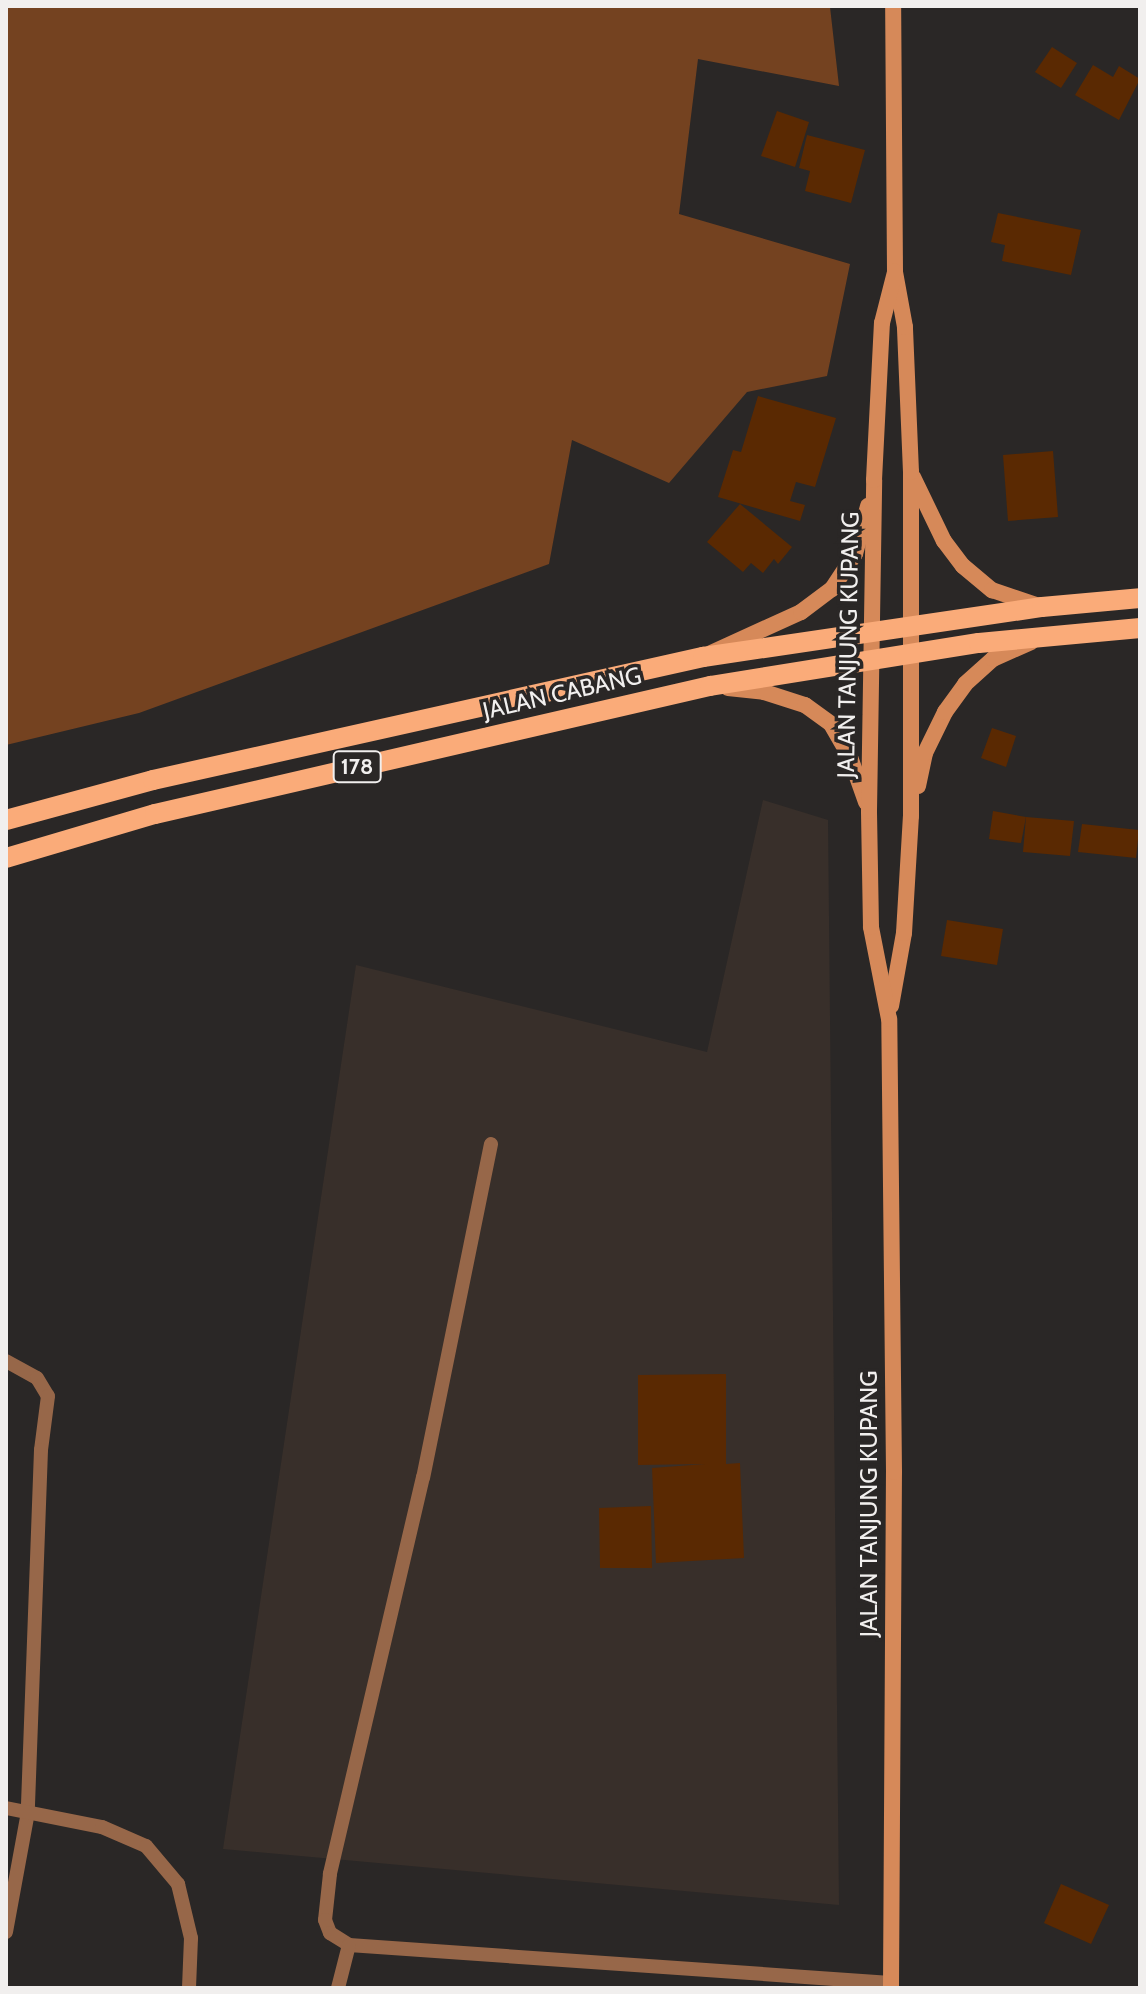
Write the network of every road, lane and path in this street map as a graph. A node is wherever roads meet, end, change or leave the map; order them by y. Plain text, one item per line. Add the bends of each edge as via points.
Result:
1 (893, 6) edge
2 (895, 272) junction
3 (911, 472) junction
4 (874, 480) junction
5 (1140, 598) edge
6 (1042, 607) junction
7 (911, 626) junction
8 (1140, 628) edge
9 (872, 632) junction
10 (1047, 634) junction
11 (911, 652) junction
12 (703, 657) junction
13 (872, 658) junction
14 (710, 686) junction
15 (869, 811) junction
16 (911, 816) junction
17 (6, 820) edge
18 (6, 858) edge
19 (889, 1019) junction
20 (491, 1144) dead end
21 (6, 1361) edge
22 (6, 1808) edge
23 (28, 1812) junction
24 (6, 1932) edge
25 (349, 1945) junction
26 (891, 1985) edge
27 (189, 1988) edge
28 (338, 1988) edge

1 - 2 main road, JALAN TANJUNG KUPANG
2 - 3 main road, JALAN TANJUNG KUPANG via 905,327
2 - 4 main road, JALAN TANJUNG KUPANG via 882,323
3 - 6 main road via 944,541 963,566 992,590
3 - 7 main road, JALAN TANJUNG KUPANG
4 - 9 main road, JALAN TANJUNG KUPANG
4 - 12 main road via 855,554 832,589 801,612
5 - 6 main road, JALAN CABANG / 178
6 - 7 main road, JALAN CABANG / 178
7 - 9 main road, JALAN CABANG / 178
7 - 11 main road, JALAN TANJUNG KUPANG
8 - 10 main road, JALAN CABANG / 178
9 - 12 main road, JALAN CABANG / 178
9 - 13 main road, JALAN TANJUNG KUPANG
10 - 11 main road, JALAN CABANG / 178
10 - 16 main road via 993,659 965,684 925,753
11 - 13 main road, JALAN CABANG / 178
11 - 16 main road, JALAN TANJUNG KUPANG
12 - 17 main road, JALAN CABANG / 178 via 153,780
13 - 14 main road, JALAN CABANG / 178
13 - 15 main road, JALAN TANJUNG KUPANG
14 - 15 main road via 764,692 805,705 831,724 850,757
14 - 18 main road, JALAN CABANG / 178 via 155,814
15 - 19 main road, JALAN TANJUNG KUPANG via 871,927
16 - 19 main road, JALAN TANJUNG KUPANG via 904,933
19 - 26 main road, JALAN TANJUNG KUPANG via 894,1472
20 - 25 lane via 423,1477 330,1874 325,1920 330,1933
21 - 23 lane via 37,1378 48,1396 40,1465
22 - 23 lane
23 - 24 lane
23 - 27 lane via 102,1827 146,1846 178,1884 191,1938
25 - 26 lane
25 - 28 lane

